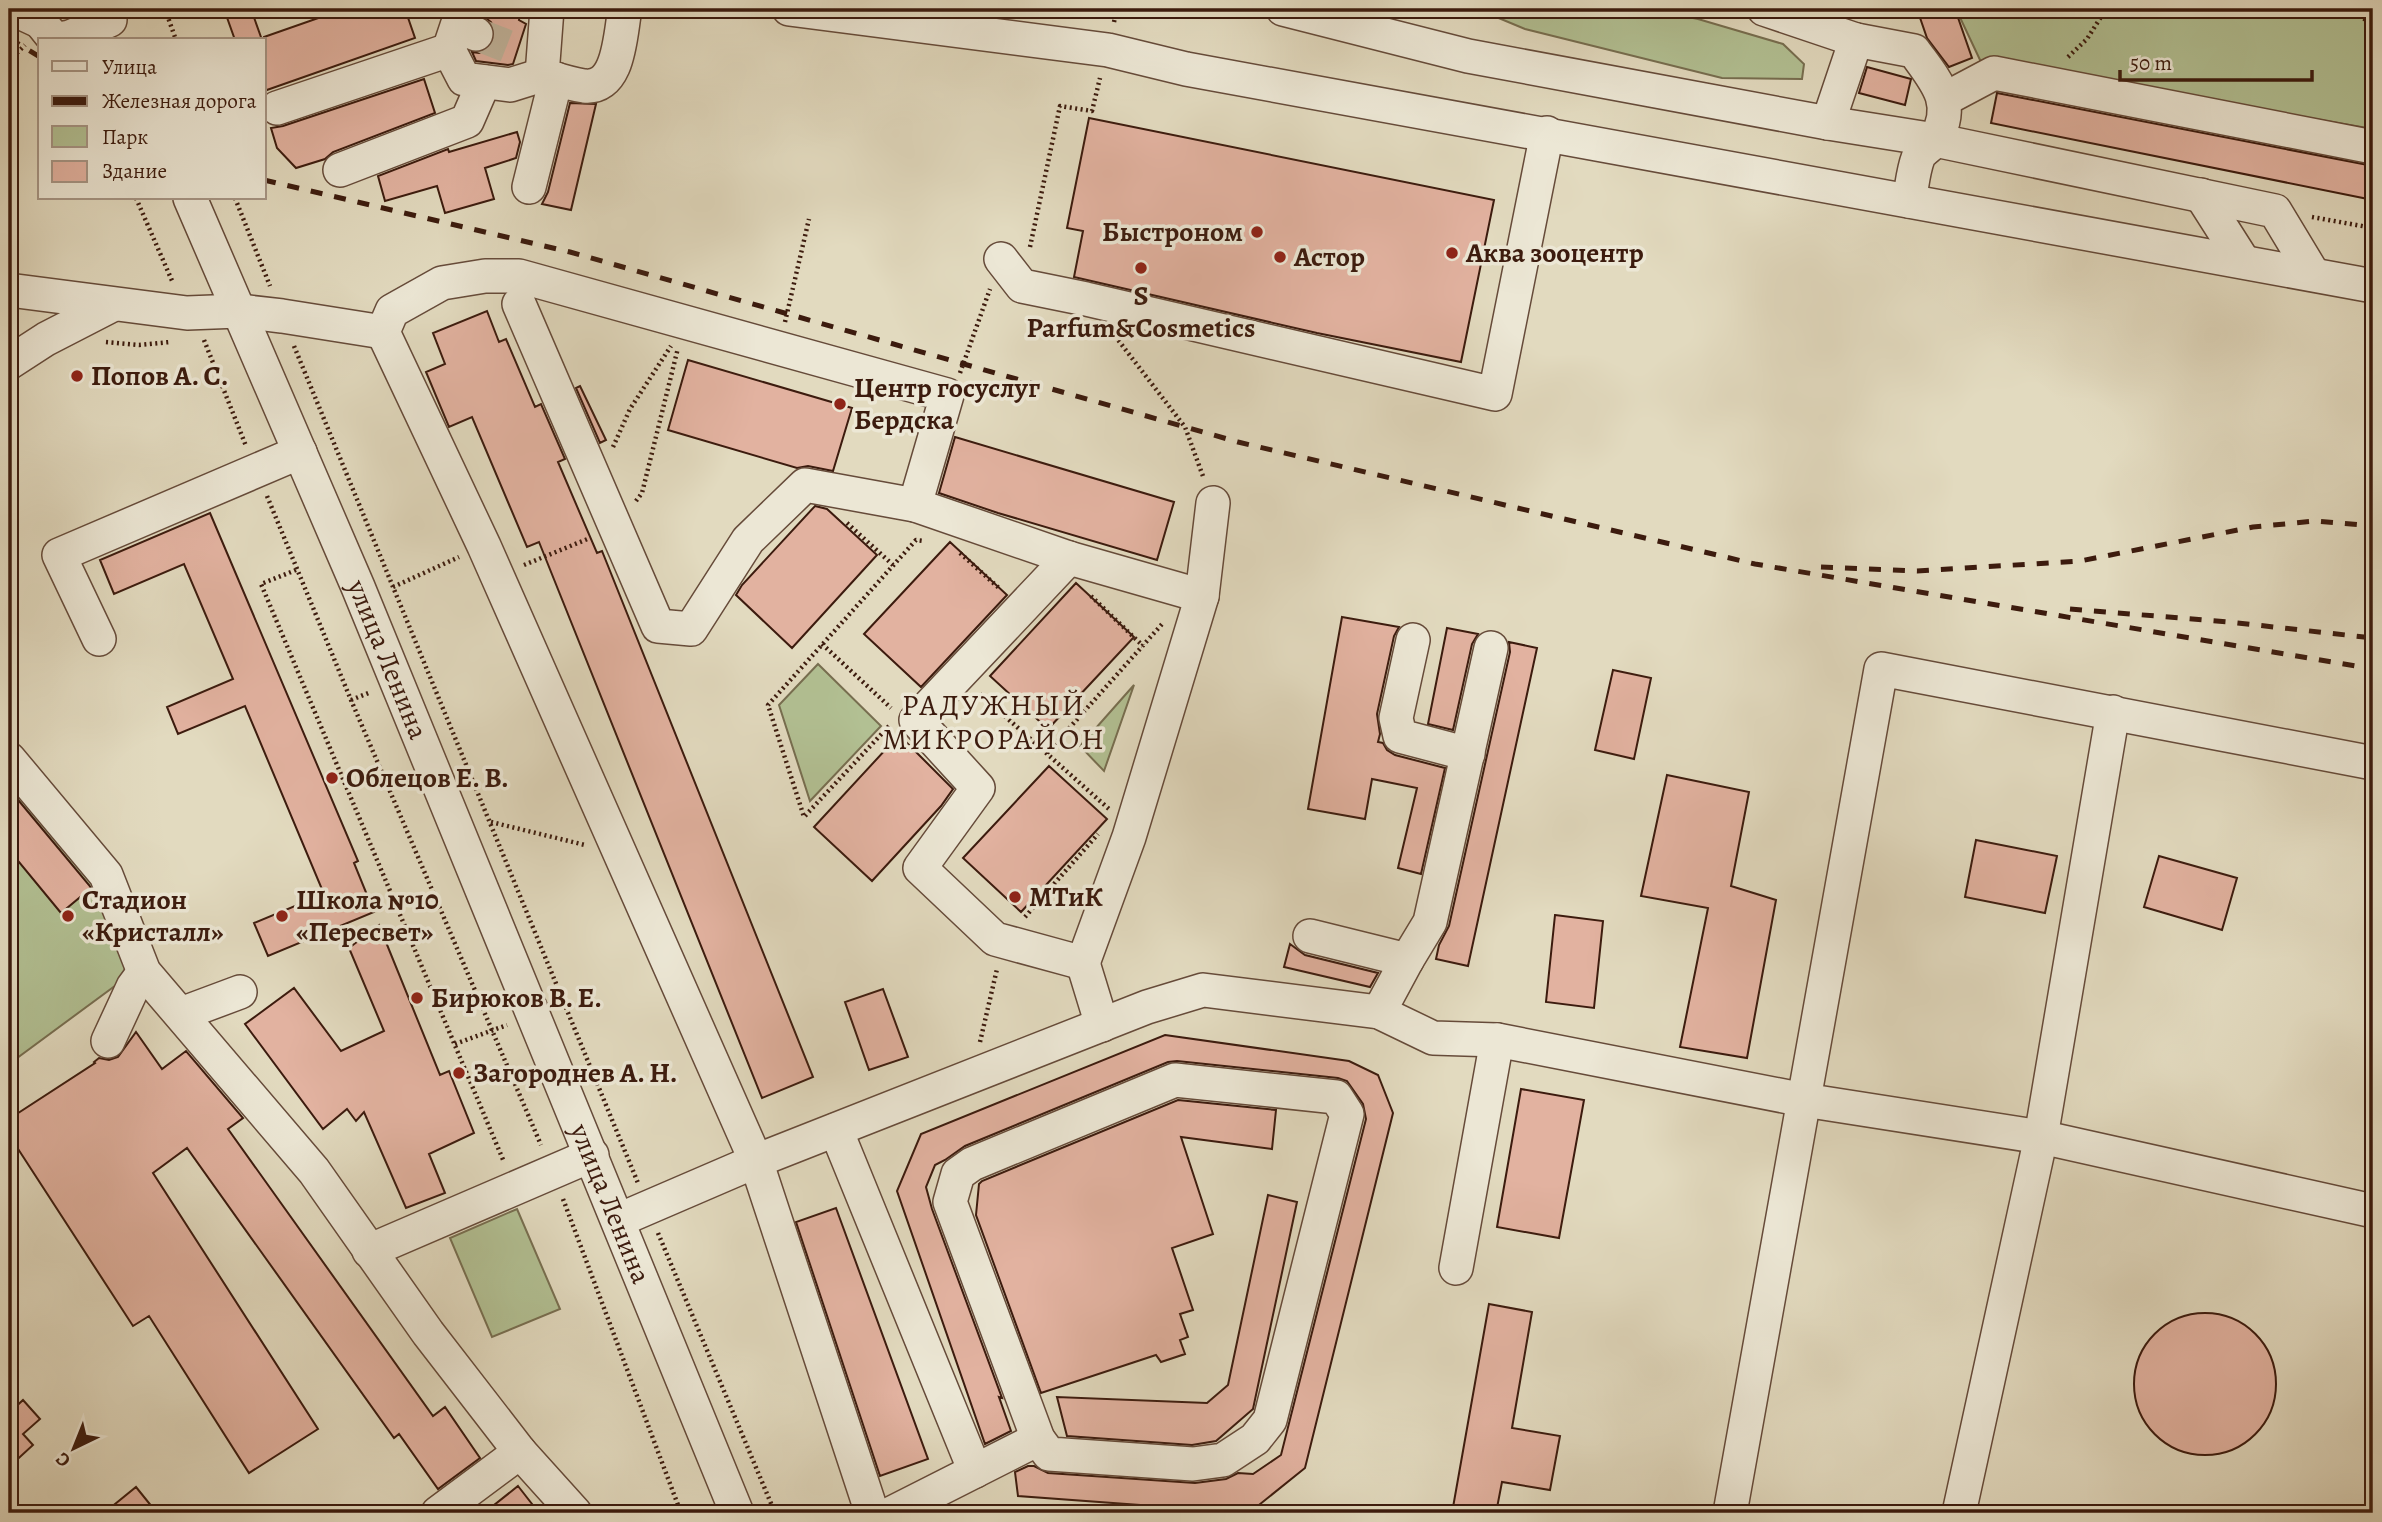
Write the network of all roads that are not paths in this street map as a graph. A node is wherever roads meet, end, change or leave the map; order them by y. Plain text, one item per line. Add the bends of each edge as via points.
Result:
1 (547, 9) edge
2 (625, 9) edge
3 (789, 9) edge
4 (1283, 9) edge
5 (1764, 9) edge
6 (32, 19) edge
7 (993, 22) edge
8 (112, 23) edge
9 (455, 30) edge
10 (53, 38) edge
11 (64, 38) edge
12 (1856, 40) junction
13 (539, 64) junction
14 (484, 82) junction
15 (1945, 99) junction
16 (277, 108) dead end
17 (1828, 123) junction
18 (1546, 134) junction
19 (1935, 140) junction
20 (2373, 146) edge
21 (340, 170) dead end
22 (528, 187) dead end
23 (2201, 195) junction
24 (191, 200) edge
25 (1909, 201) junction
26 (1000, 259) road end
27 (2243, 261) junction
28 (2313, 274) junction
29 (2373, 286) edge
30 (9, 290) edge
31 (519, 304) dead end
32 (112, 305) junction
33 (239, 312) junction
34 (383, 332) junction
35 (9, 363) edge
36 (300, 452) junction
37 (1213, 503) road end
38 (915, 505) junction
39 (1065, 562) junction
40 (1202, 596) junction
41 (99, 639) dead end
42 (1413, 640) dead end
43 (1491, 648) dead end
44 (2113, 712) junction
45 (1468, 754) junction
46 (9, 759) edge
47 (2373, 763) edge
48 (1310, 936) dead end
49 (1407, 960) junction
50 (1083, 963) junction
51 (144, 972) junction
52 (240, 992) dead end
53 (1379, 1012) junction
54 (181, 1014) junction
55 (1102, 1025) junction
56 (1497, 1040) junction
57 (108, 1041) dead end
58 (1804, 1100) junction
59 (836, 1130) junction
60 (2040, 1138) junction
61 (592, 1155) junction
62 (756, 1161) junction
63 (2373, 1211) edge
64 (633, 1214) junction
65 (369, 1251) junction
66 (1456, 1268) dead end
67 (1038, 1439) junction
68 (520, 1452) junction
69 (975, 1471) junction
70 (438, 1513) edge
71 (575, 1513) edge
72 (737, 1513) edge
73 (872, 1513) edge
74 (892, 1513) edge
75 (1730, 1513) edge
76 (1959, 1513) edge

1 - 13 street
2 - 13 street via 613,72 602,83 586,86
3 - 7 street
4 - 17 street via 1468,56
5 - 12 street
6 - 10 street
7 - 18 street via 1186,69
8 - 11 street
9 - 14 street via 464,79
9 - 16 street
12 - 15 street via 1914,51
12 - 17 street
13 - 14 street via 510,85
13 - 22 street
14 - 21 street via 467,121
15 - 19 street
15 - 20 street via 1994,73
17 - 19 street
18 - 25 street
18 - 26 street via 1495,394 1022,286
19 - 23 street
19 - 25 street via 1919,156
23 - 27 street
23 - 28 street via 2275,211
24 - 33 street, улица Ленина
25 - 27 street
27 - 28 street
28 - 29 street
30 - 32 street
31 - 38 street via 658,626 691,629 748,540 805,485
32 - 33 street via 187,313
32 - 35 street
33 - 34 street
33 - 36 street, улица Ленина
34 - 38 street via 392,311 442,283 519,276 947,395
34 - 62 street via 484,546
36 - 41 street via 59,555
36 - 61 street, улица Ленина
37 - 40 street
38 - 39 street
39 - 40 street
39 - 50 street via 916,720 978,788 920,868 995,939
40 - 50 street via 1129,837
42 - 45 street via 1396,718 1400,736
43 - 45 street
44 - 47 street
44 - 58 street via 1881,669
44 - 60 street
45 - 49 street via 1430,922
46 - 51 street via 106,875
48 - 49 street
49 - 53 street
50 - 55 street
51 - 54 street
51 - 57 street
52 - 54 street
53 - 55 street via 1203,990
53 - 56 street via 1433,1038
54 - 65 street via 314,1171
55 - 59 street
56 - 58 street
56 - 66 street
58 - 60 street
58 - 75 street
59 - 62 street
59 - 69 street
60 - 63 street
60 - 76 street
61 - 64 street, улица Ленина
61 - 65 street
62 - 64 street
62 - 73 street
64 - 72 street, улица Ленина
65 - 68 street
67 - 67 street via 1049,1454 1193,1464 1223,1460 1255,1439 1270,1420 1347,1114 1336,1097 1175,1080 972,1164 958,1174 950,1202
67 - 69 street
68 - 70 street
68 - 71 street
69 - 74 street

